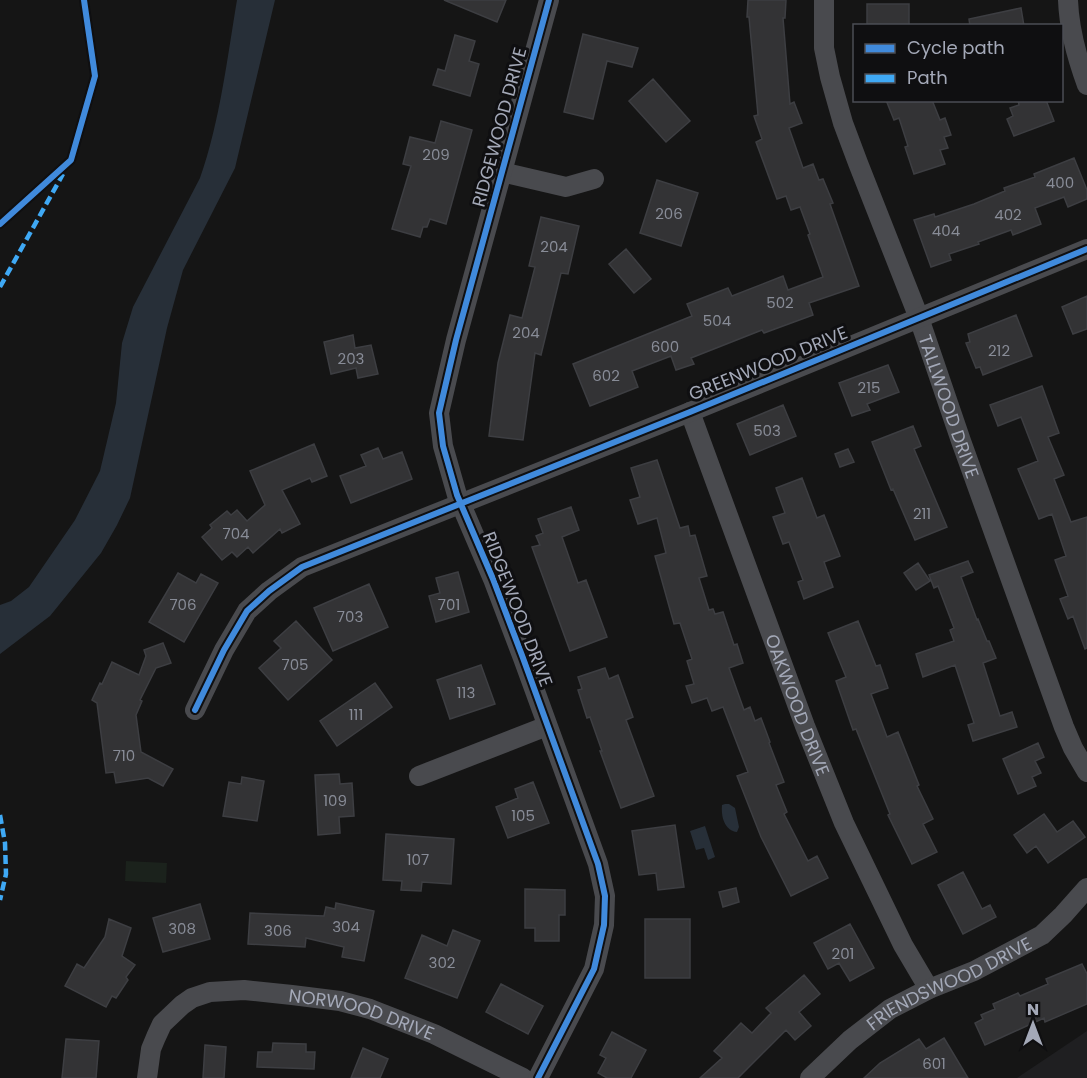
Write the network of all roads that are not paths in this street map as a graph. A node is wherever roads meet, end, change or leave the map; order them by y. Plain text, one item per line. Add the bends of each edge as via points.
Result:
1 (549, 0) edge
2 (824, 0) edge
3 (1068, 0) edge
4 (1087, 85) edge
5 (502, 172) junction
6 (594, 179) dead end
7 (1087, 249) edge
8 (919, 318) junction
9 (690, 411) junction
10 (460, 503) junction
11 (195, 710) dead end
12 (547, 726) junction
13 (1087, 772) edge
14 (419, 776) dead end
15 (1087, 888) edge
16 (929, 989) junction
17 (147, 1078) edge
18 (523, 1078) edge
19 (538, 1078) edge
20 (810, 1078) edge

1 - 5 street, RIDGEWOOD DRIVE
2 - 8 street, TALLWOOD DRIVE via 824,48 833,88
3 - 4 street
5 - 6 street via 566,187
5 - 10 street, RIDGEWOOD DRIVE via 439,413 443,446
7 - 8 street, GREENWOOD DRIVE
8 - 9 street, GREENWOOD DRIVE
8 - 13 street, TALLWOOD DRIVE via 1064,727
9 - 10 street, GREENWOOD DRIVE
9 - 16 street, OAKWOOD DRIVE via 844,824
10 - 11 street, GREENWOOD DRIVE via 302,567 269,591 247,611
10 - 12 street, RIDGEWOOD DRIVE
12 - 14 street
12 - 19 street, RIDGEWOOD DRIVE via 598,864 604,925 594,969
15 - 16 street, FRIENDSWOOD DRIVE via 1042,935 974,971
16 - 20 street, FRIENDSWOOD DRIVE via 876,1019
17 - 18 street, NORWOOD DRIVE via 151,1049 162,1024 182,1005 210,992 244,990 340,1001 370,1009 434,1034

